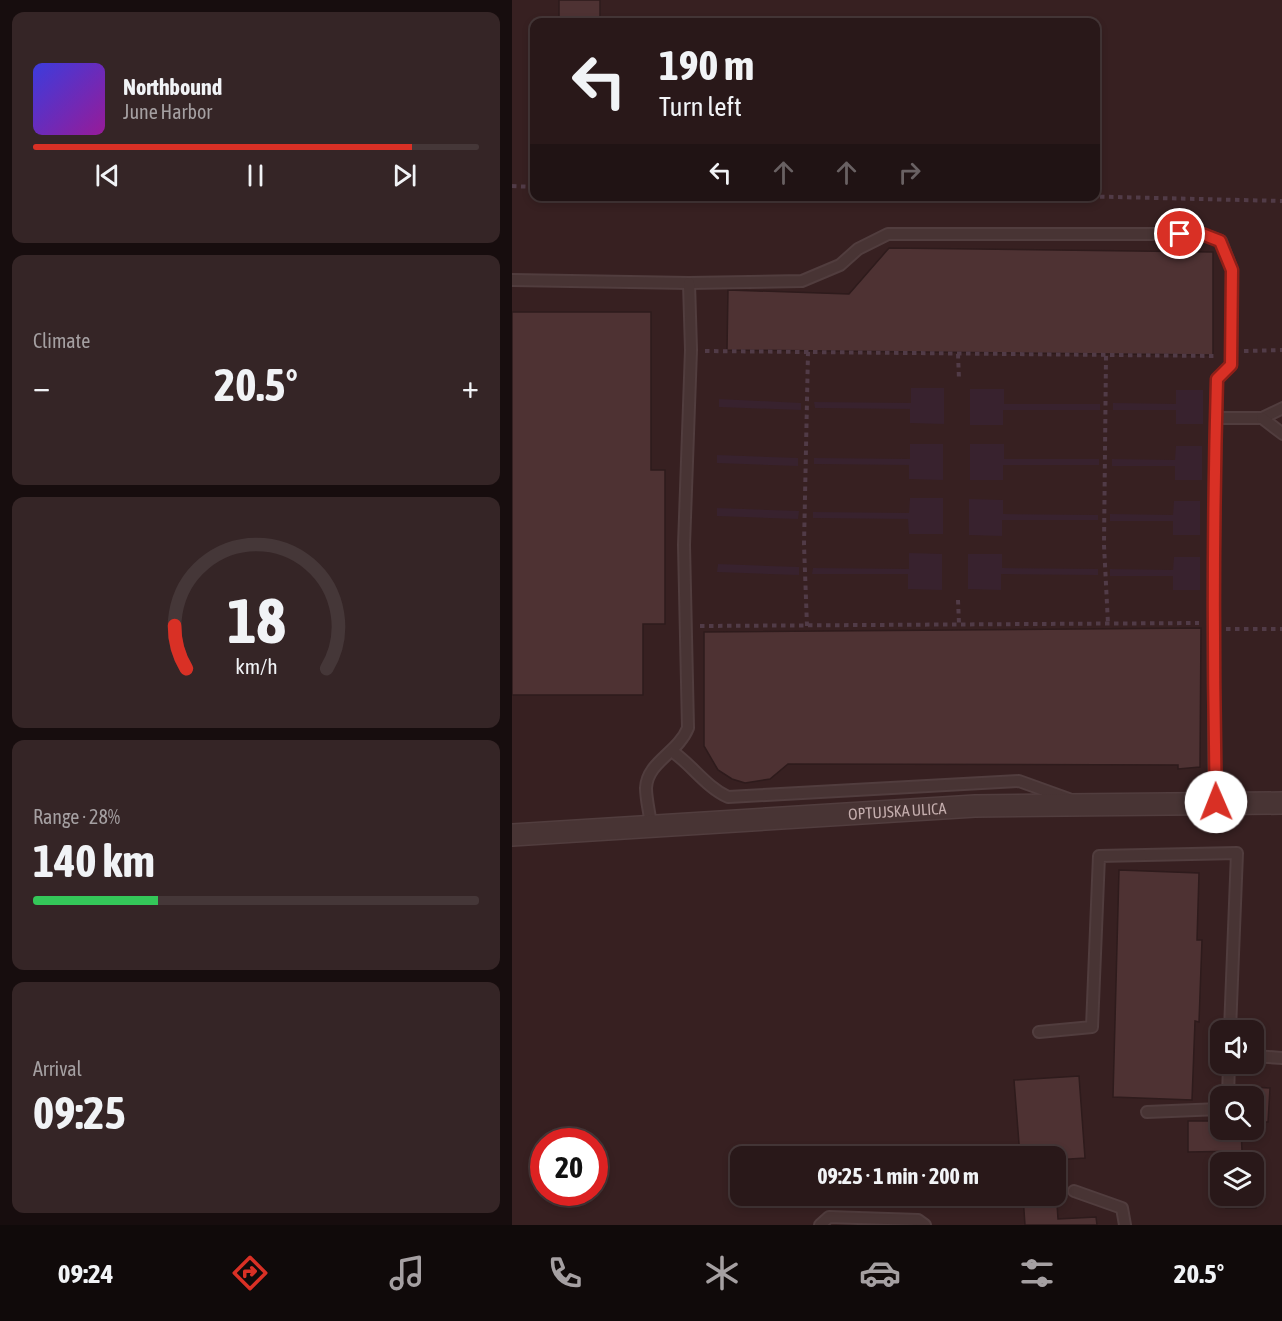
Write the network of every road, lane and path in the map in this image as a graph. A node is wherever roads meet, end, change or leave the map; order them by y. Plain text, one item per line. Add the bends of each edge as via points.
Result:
1 (512, 186) edge
2 (530, 187) edge
3 (1100, 197) edge
4 (1283, 201) edge
5 (512, 280) edge
6 (689, 283) junction
7 (691, 350) junction
8 (1283, 350) edge
9 (808, 352) junction
10 (1231, 352) junction
11 (958, 354) junction
12 (1106, 356) junction
13 (959, 379) dead end
14 (1283, 408) edge
15 (1216, 418) junction
16 (1262, 418) junction
17 (1283, 434) edge
18 (958, 600) dead end
19 (959, 624) junction
20 (1108, 624) junction
21 (686, 626) junction
22 (807, 626) junction
23 (1212, 629) junction
24 (1282, 629) edge
25 (673, 752) junction
26 (1216, 802) junction
27 (1283, 803) edge
28 (1085, 804) junction
29 (651, 826) junction
30 (512, 835) edge
31 (1230, 1020) edge
32 (1039, 1032) dead end
33 (1264, 1057) edge
34 (1283, 1058) edge
35 (1210, 1109) edge
36 (1147, 1112) dead end
37 (1074, 1191) dead end
38 (820, 1225) edge
39 (925, 1225) edge
40 (1125, 1225) edge

1 - 2 path
3 - 4 path
5 - 6 lane
6 - 7 lane
6 - 10 lane via 802,281 840,265 858,249 888,234 1202,234 1220,241 1232,270
7 - 9 path
7 - 21 lane via 684,545
8 - 10 path
9 - 11 path
9 - 22 path via 804,545
10 - 12 path via 1213,358
10 - 15 lane via 1231,365 1217,379
11 - 12 path
11 - 13 path
12 - 20 path via 1104,545
14 - 16 lane
15 - 16 lane
15 - 23 lane
16 - 17 lane
18 - 19 path
19 - 20 path
19 - 22 path
20 - 23 path via 1202,623
21 - 22 path
21 - 25 lane via 688,728
23 - 24 path
23 - 26 lane
25 - 28 lane via 715,791 728,797 1019,781
25 - 29 lane via 651,771 646,788
26 - 27 street, OPTUJSKA ULICA
26 - 28 street, OPTUJSKA ULICA
28 - 29 street, OPTUJSKA ULICA via 975,806
29 - 30 street, OPTUJSKA ULICA
31 - 32 lane via 1237,853 1099,856 1092,1027
33 - 34 lane
35 - 36 lane
37 - 40 lane via 1122,1208
38 - 39 lane via 829,1217 918,1220

